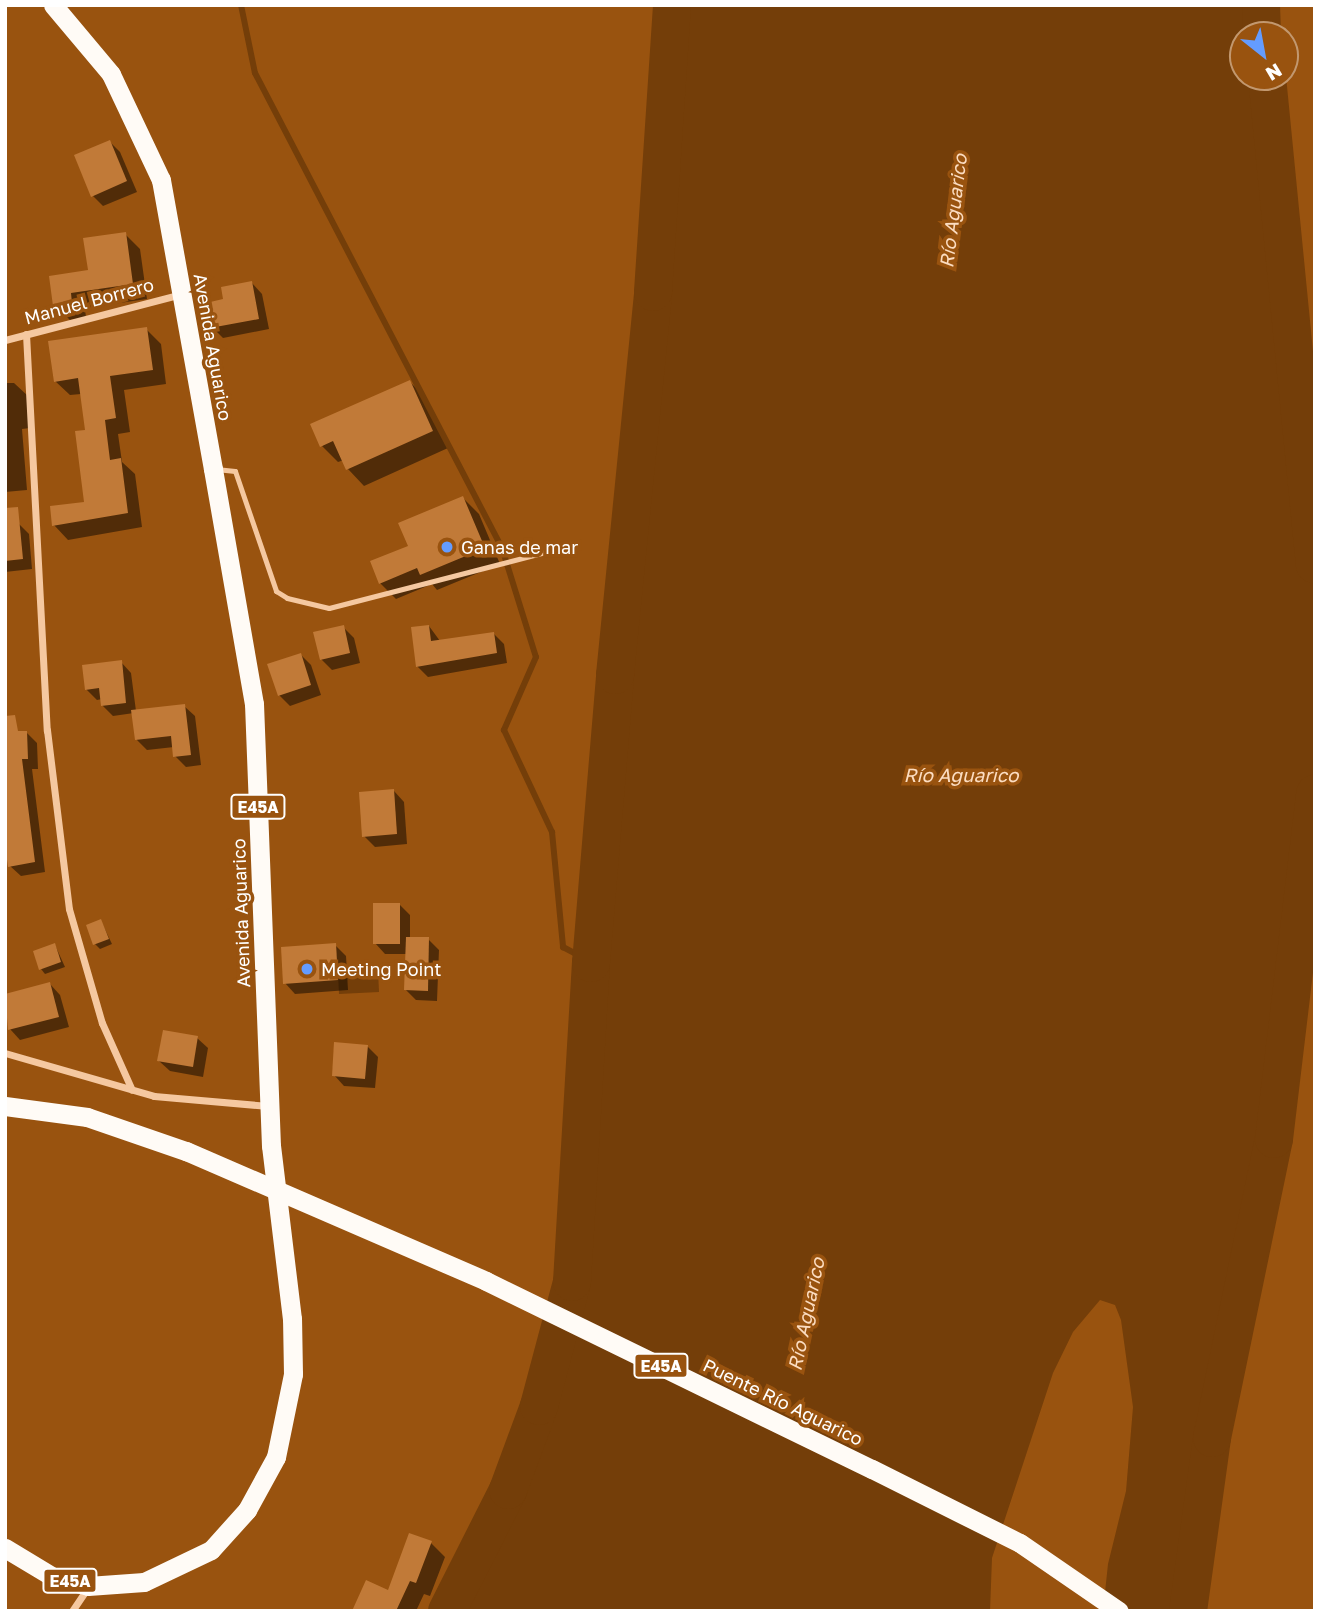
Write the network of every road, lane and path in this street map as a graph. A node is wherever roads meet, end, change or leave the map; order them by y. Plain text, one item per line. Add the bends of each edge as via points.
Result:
1 (53, 5) edge
2 (182, 293) junction
3 (26, 334) junction
4 (5, 340) edge
5 (213, 468) junction
6 (573, 545) dead end
7 (5, 1053) edge
8 (132, 1090) junction
9 (5, 1106) edge
10 (270, 1107) junction
11 (5, 1548) edge
12 (88, 1586) junction
13 (72, 1611) edge
14 (1119, 1611) edge

1 - 2 highway, Avenida Aguarico / E45A via 111,74 161,180
2 - 3 street, Manuel Borrero
2 - 5 highway, Avenida Aguarico / E45A
3 - 4 street, Manuel Borrero
3 - 8 street via 47,730 69,909 102,1023
5 - 6 lane via 235,471 276,591 329,608
5 - 10 highway, Avenida Aguarico / E45A via 254,704
7 - 8 street
8 - 10 street
9 - 14 highway, Puente Río Aguarico / E45A, bridge via 87,1116 186,1152 486,1281 1020,1543
10 - 12 highway, Avenida Aguarico / E45A via 293,1360 276,1457 247,1510 211,1550 144,1582
11 - 12 highway, E45A via 53,1577
12 - 13 street

